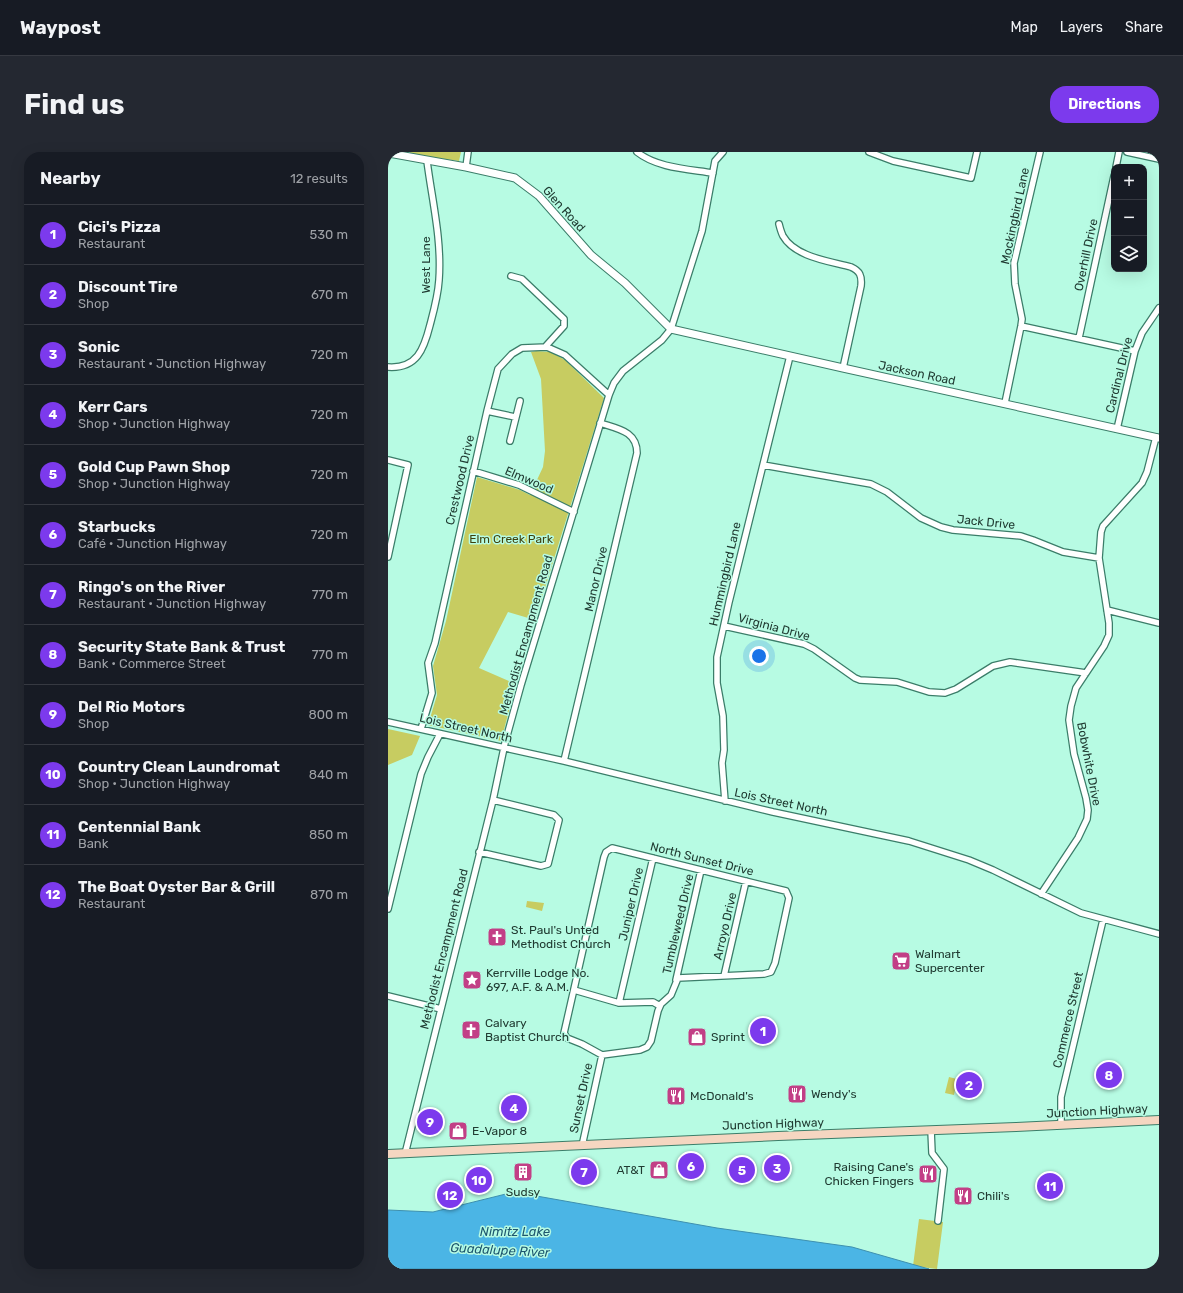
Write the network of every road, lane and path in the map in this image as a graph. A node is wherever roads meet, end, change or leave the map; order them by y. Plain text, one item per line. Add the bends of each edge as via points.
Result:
1 (468, 152) edge
2 (637, 152) edge
3 (723, 152) edge
4 (869, 152) edge
5 (977, 152) edge
6 (1040, 152) edge
7 (1119, 152) edge
8 (1127, 152) edge
9 (388, 153) edge
10 (1159, 160) edge
11 (427, 161) junction
12 (1117, 164) edge
13 (466, 167) junction
14 (713, 173) junction
15 (1111, 190) edge
16 (779, 224) dead end
17 (510, 276) dead end
18 (1159, 308) edge
19 (1021, 326) junction
20 (671, 329) junction
21 (1079, 338) junction
22 (545, 347) junction
23 (1135, 351) junction
24 (790, 356) junction
25 (388, 367) edge
26 (843, 368) junction
27 (609, 395) junction
28 (520, 401) dead end
29 (1004, 403) junction
30 (487, 412) junction
31 (515, 418) junction
32 (600, 423) junction
33 (1117, 429) junction
34 (1157, 437) edge
35 (510, 441) dead end
36 (388, 460) edge
37 (762, 465) junction
38 (474, 471) junction
39 (574, 512) junction
40 (388, 556) edge
41 (1099, 558) junction
42 (1107, 610) junction
43 (1159, 623) edge
44 (724, 626) junction
45 (1086, 673) junction
46 (388, 722) edge
47 (421, 730) junction
48 (440, 734) junction
49 (504, 748) junction
50 (564, 761) junction
51 (493, 800) junction
52 (725, 801) junction
53 (479, 852) junction
54 (653, 858) junction
55 (701, 870) junction
56 (746, 881) junction
57 (1041, 894) junction
58 (388, 909) edge
59 (1103, 920) junction
60 (1159, 934) edge
61 (724, 976) junction
62 (675, 983) junction
63 (574, 990) junction
64 (388, 996) edge
65 (619, 1003) junction
66 (660, 1006) junction
67 (441, 1009) junction
68 (602, 1055) junction
69 (1159, 1120) edge
70 (1061, 1125) junction
71 (931, 1130) junction
72 (582, 1146) junction
73 (388, 1154) edge
74 (405, 1154) junction
75 (938, 1221) dead end

1 - 13 street
2 - 14 street via 670,166
3 - 14 street, Methodist Encampment Road via 715,161
4 - 5 street via 893,161 971,178
6 - 19 street, Mockingbird Lane via 1014,263
7 - 12 street
8 - 10 street
9 - 11 street, Glen Road
11 - 13 street, Glen Road
11 - 25 street, West Lane via 439,249 439,280 435,309 424,347 417,356 408,365
13 - 20 street, Glen Road via 515,178 539,196 591,255 626,283
14 - 20 street, Methodist Encampment Road via 702,231
15 - 21 street, Overhill Drive
16 - 26 street via 790,244 801,252 851,267 861,275 861,286
17 - 22 street via 522,279 564,319 564,326
18 - 23 street, Cardinal Drive via 1142,333
19 - 21 street
19 - 29 street, Mockingbird Lane
20 - 24 street, Jackson Road
20 - 27 street, Methodist Encampment Road via 662,340 623,371
21 - 23 street
22 - 27 street, Crestwood Drive via 565,355
22 - 30 street, Crestwood Drive via 522,348 505,360 498,369
23 - 33 street, Cardinal Drive
24 - 26 street, Jackson Road
24 - 37 street, Hummingbird Lane
26 - 29 street, Jackson Road
27 - 32 street, Methodist Encampment Road
28 - 31 street
29 - 33 street, Jackson Road
30 - 31 street
30 - 38 street, Crestwood Drive
31 - 35 street
32 - 39 street, Methodist Encampment Road
32 - 50 street, Manor Drive via 634,438 637,453
33 - 34 street, Jackson Road
34 - 41 street, Bobwhite Drive via 1142,483 1103,526
36 - 40 street via 408,465
37 - 41 street, Jack Drive via 872,484 921,518 953,530 1021,536 1062,552
37 - 44 street, Hummingbird Lane
38 - 39 street, Elmwood via 519,485
38 - 47 street, Crestwood Drive via 435,643 428,663 432,693
39 - 49 street, Methodist Encampment Road
41 - 42 street, Bobwhite Drive
42 - 43 street
42 - 45 street, Bobwhite Drive via 1107,641
44 - 45 street, Virginia Drive via 804,644 860,680 897,682 934,693 956,689 993,666 1010,662
44 - 52 street, Hummingbird Lane via 716,670 723,716 722,763
45 - 57 street, Bobwhite Drive via 1074,694 1069,720 1074,754 1087,804 1087,819 1078,838
46 - 47 street, Lois Street North
47 - 48 street, Lois Street North
48 - 49 street, Lois Street North
48 - 58 street via 421,774
49 - 50 street, Lois Street North
49 - 51 street, Methodist Encampment Road
50 - 52 street, Lois Street North
51 - 53 street, Methodist Encampment Road
51 - 53 street via 554,814 557,817 559,820 548,864 541,866
52 - 57 street, Lois Street North via 918,844 993,870
53 - 67 street, Methodist Encampment Road
54 - 55 street, North Sunset Drive
54 - 63 street, North Sunset Drive via 612,848 608,850 604,857
54 - 65 street, Juniper Drive
55 - 56 street, North Sunset Drive
55 - 62 street, Tumbleweed Drive
56 - 61 street, Arroyo Drive
56 - 61 street, North Sunset Drive via 786,891 789,898 775,964 773,970 764,974
57 - 59 street, Lois Street North via 1081,914
59 - 60 street, Lois Street North
59 - 70 street, Commerce Street via 1061,1097
61 - 62 street via 678,978
62 - 66 street, Tumbleweed Drive via 671,995
63 - 65 street
63 - 68 street via 564,1029 565,1036
64 - 67 street
65 - 66 street via 653,1002
66 - 68 street via 647,1047
67 - 74 street, Methodist Encampment Road
68 - 72 street, Sunset Drive
69 - 70 main road, Junction Highway
70 - 71 main road, Junction Highway
71 - 72 main road, Junction Highway
71 - 75 street via 932,1153 944,1169
72 - 74 main road, Junction Highway
73 - 74 main road, Junction Highway

